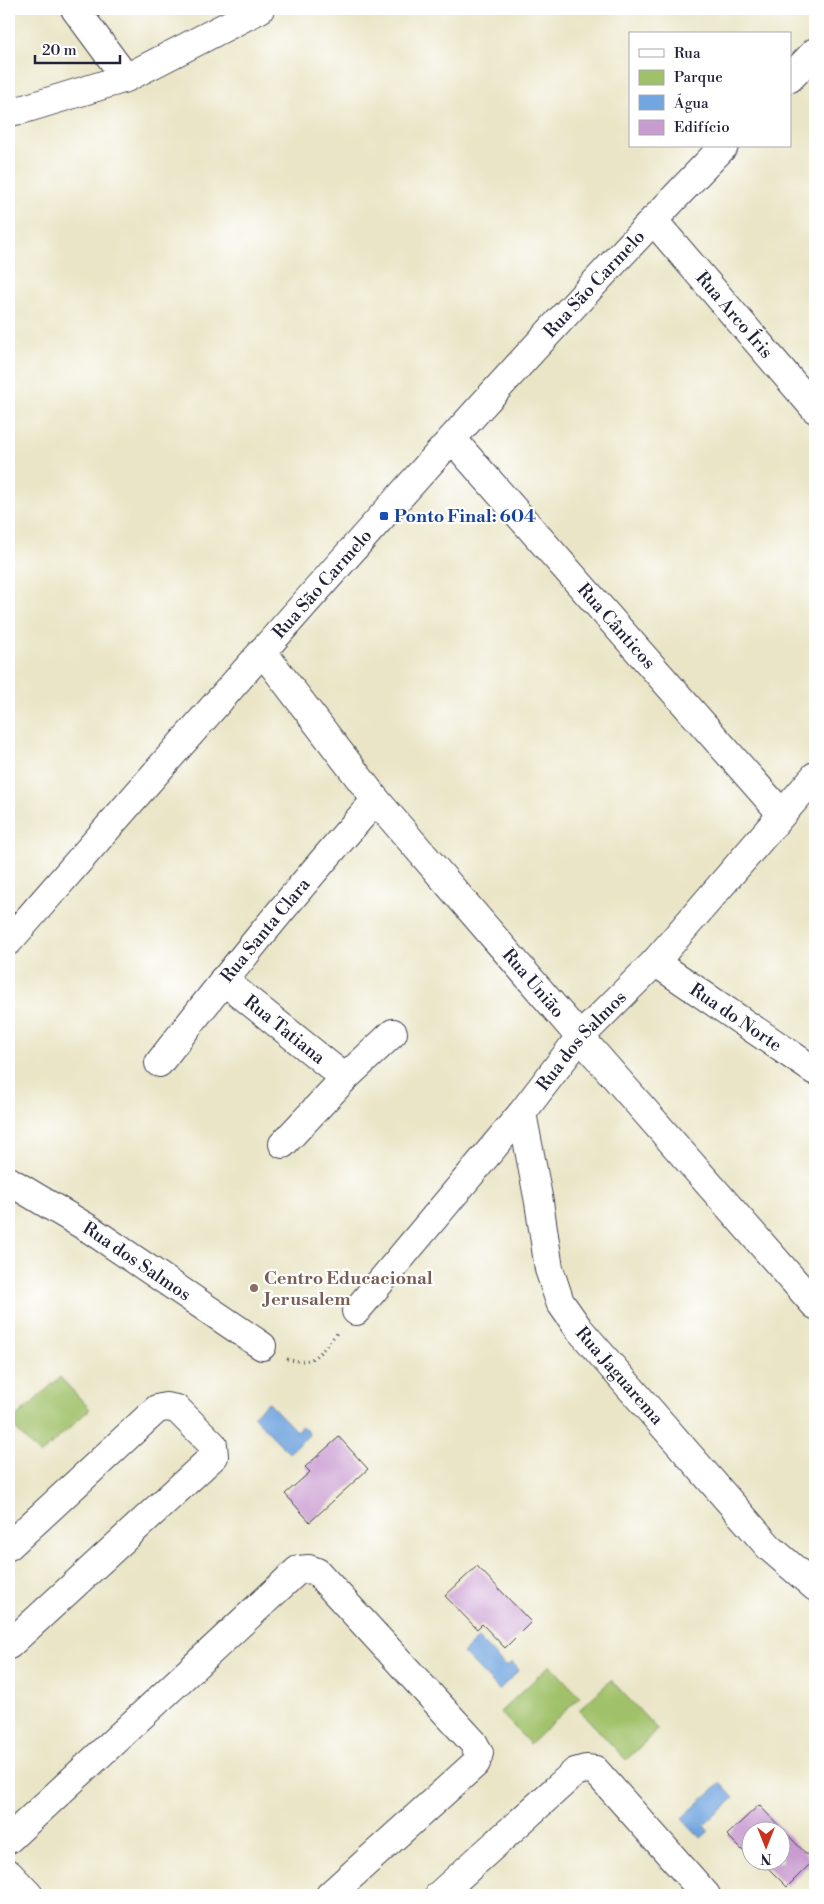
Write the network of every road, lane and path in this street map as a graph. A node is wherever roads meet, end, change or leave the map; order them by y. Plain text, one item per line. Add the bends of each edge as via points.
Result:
1 (75, 9) edge
2 (260, 9) edge
3 (815, 52) edge
4 (792, 76) edge
5 (126, 78) junction
6 (9, 112) edge
7 (722, 148) edge
8 (653, 220) junction
9 (815, 410) edge
10 (452, 439) junction
11 (262, 651) junction
12 (815, 776) edge
13 (376, 800) junction
14 (781, 813) junction
15 (9, 941) edge
16 (655, 962) junction
17 (224, 980) junction
18 (393, 1032) dead end
19 (580, 1037) junction
20 (159, 1063) dead end
21 (815, 1071) edge
22 (345, 1078) junction
23 (522, 1113) junction
24 (283, 1144) dead end
25 (9, 1181) edge
26 (815, 1305) edge
27 (356, 1311) joint
28 (262, 1346) joint
29 (9, 1546) edge
30 (815, 1586) edge
31 (9, 1645) edge
32 (9, 1839) edge
33 (9, 1874) edge
34 (29, 1895) edge
35 (330, 1895) edge
36 (439, 1895) edge
37 (706, 1895) edge

1 - 5 street
2 - 5 street
3 - 4 street
5 - 6 street
7 - 8 street, Rua São Carmelo
8 - 9 street, Rua Arco Íris
8 - 10 street, Rua São Carmelo
10 - 11 street, Rua São Carmelo
10 - 14 street, Rua Cânticos
11 - 13 street, Rua União
11 - 15 street, Rua São Carmelo
12 - 14 street, Rua dos Salmos
13 - 17 street, Rua Santa Clara
13 - 19 street, Rua União
14 - 16 street, Rua dos Salmos
16 - 19 street, Rua dos Salmos
16 - 21 street, Rua do Norte
17 - 20 street, Rua Santa Clara
17 - 22 street, Rua Tatiana
18 - 22 street
19 - 23 street, Rua dos Salmos
19 - 26 street, Rua União
22 - 24 street
23 - 27 street, Rua dos Salmos
23 - 30 street, Rua Jaguarema via 549,1269 560,1302 579,1329 769,1547
25 - 28 street, Rua dos Salmos via 91,1230
27 - 28 path via 316,1358 308,1361 283,1358
29 - 31 street via 157,1409 177,1408 213,1445 214,1456
32 - 35 street via 298,1570 309,1569 317,1572 474,1742 479,1753 476,1763
33 - 34 street
36 - 37 street via 575,1772 586,1769 595,1770

